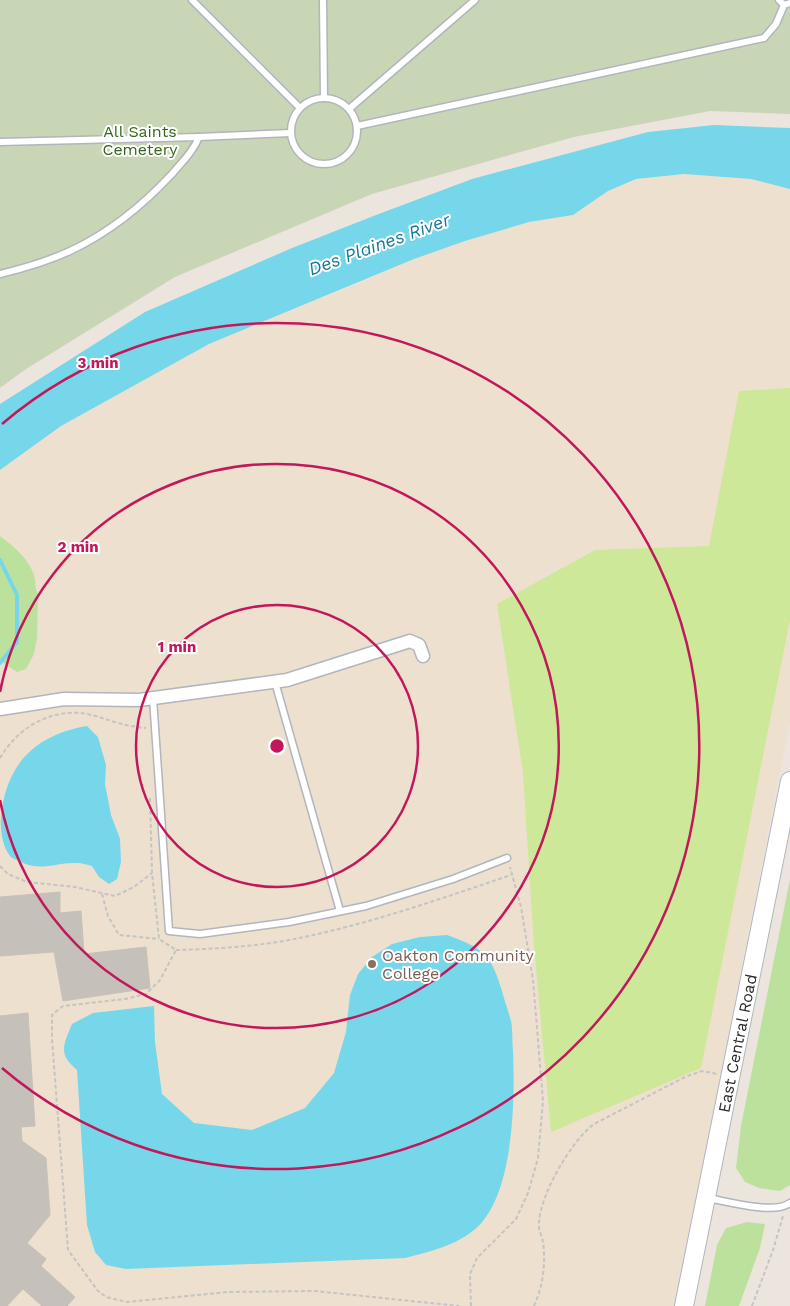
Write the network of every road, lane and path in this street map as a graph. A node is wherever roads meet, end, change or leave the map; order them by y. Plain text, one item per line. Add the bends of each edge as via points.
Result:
1 (192, 0) edge
2 (323, 0) edge
3 (475, 0) edge
4 (779, 0) edge
5 (787, 4) edge
6 (324, 98) junction
7 (300, 108) junction
8 (349, 109) junction
9 (357, 126) junction
10 (291, 133) junction
11 (199, 137) junction
12 (0, 142) edge
13 (0, 274) edge
14 (423, 656) dead end
15 (275, 682) junction
16 (153, 698) junction
17 (0, 710) edge
18 (155, 730) junction
19 (0, 758) edge
20 (790, 782) edge
21 (150, 796) dead end
22 (507, 858) joint
23 (0, 866) edge
24 (152, 873) junction
25 (512, 875) junction
26 (102, 894) junction
27 (340, 911) junction
28 (159, 939) junction
29 (176, 950) junction
30 (730, 1078) junction
31 (705, 1198) junction
32 (788, 1205) edge
33 (459, 1306) edge
34 (471, 1306) edge
35 (534, 1306) edge
36 (684, 1306) edge
37 (752, 1306) edge

1 - 7 lane
2 - 6 lane
3 - 8 lane
4 - 5 lane
5 - 9 lane via 764,38
6 - 7 lane via 307,102
6 - 8 lane via 333,99
7 - 10 lane via 293,119
8 - 9 lane
9 - 10 lane via 353,147 338,161 327,164 306,160 298,153
10 - 11 lane
11 - 12 lane
11 - 13 lane via 194,149 155,192 114,225 73,250
14 - 15 street via 419,645 410,641
15 - 16 street
15 - 27 lane
16 - 17 street via 64,699
16 - 18 lane
18 - 19 path via 70,712 42,718 25,729
18 - 27 lane via 168,931 200,934 289,922
20 - 30 main road, East Central Road
21 - 24 path
22 - 25 path
22 - 27 lane via 453,879
23 - 26 path via 8,874 27,882 75,887
24 - 26 path via 115,896
24 - 28 path
25 - 29 path via 388,916 303,937
25 - 34 path via 521,907 533,990 543,1101 538,1158 516,1219 477,1258 470,1274
26 - 28 path via 108,916 119,935
28 - 29 path
29 - 33 path via 160,980 146,994 63,1006 52,1015 68,1250 98,1291 106,1297 127,1302 228,1292 315,1291
30 - 31 main road, East Central Road
30 - 35 path via 702,1071 685,1077 583,1132 567,1153 543,1202 538,1224 544,1266 541,1290
31 - 32 lane via 769,1208
31 - 36 main road, East Central Road
32 - 37 path

